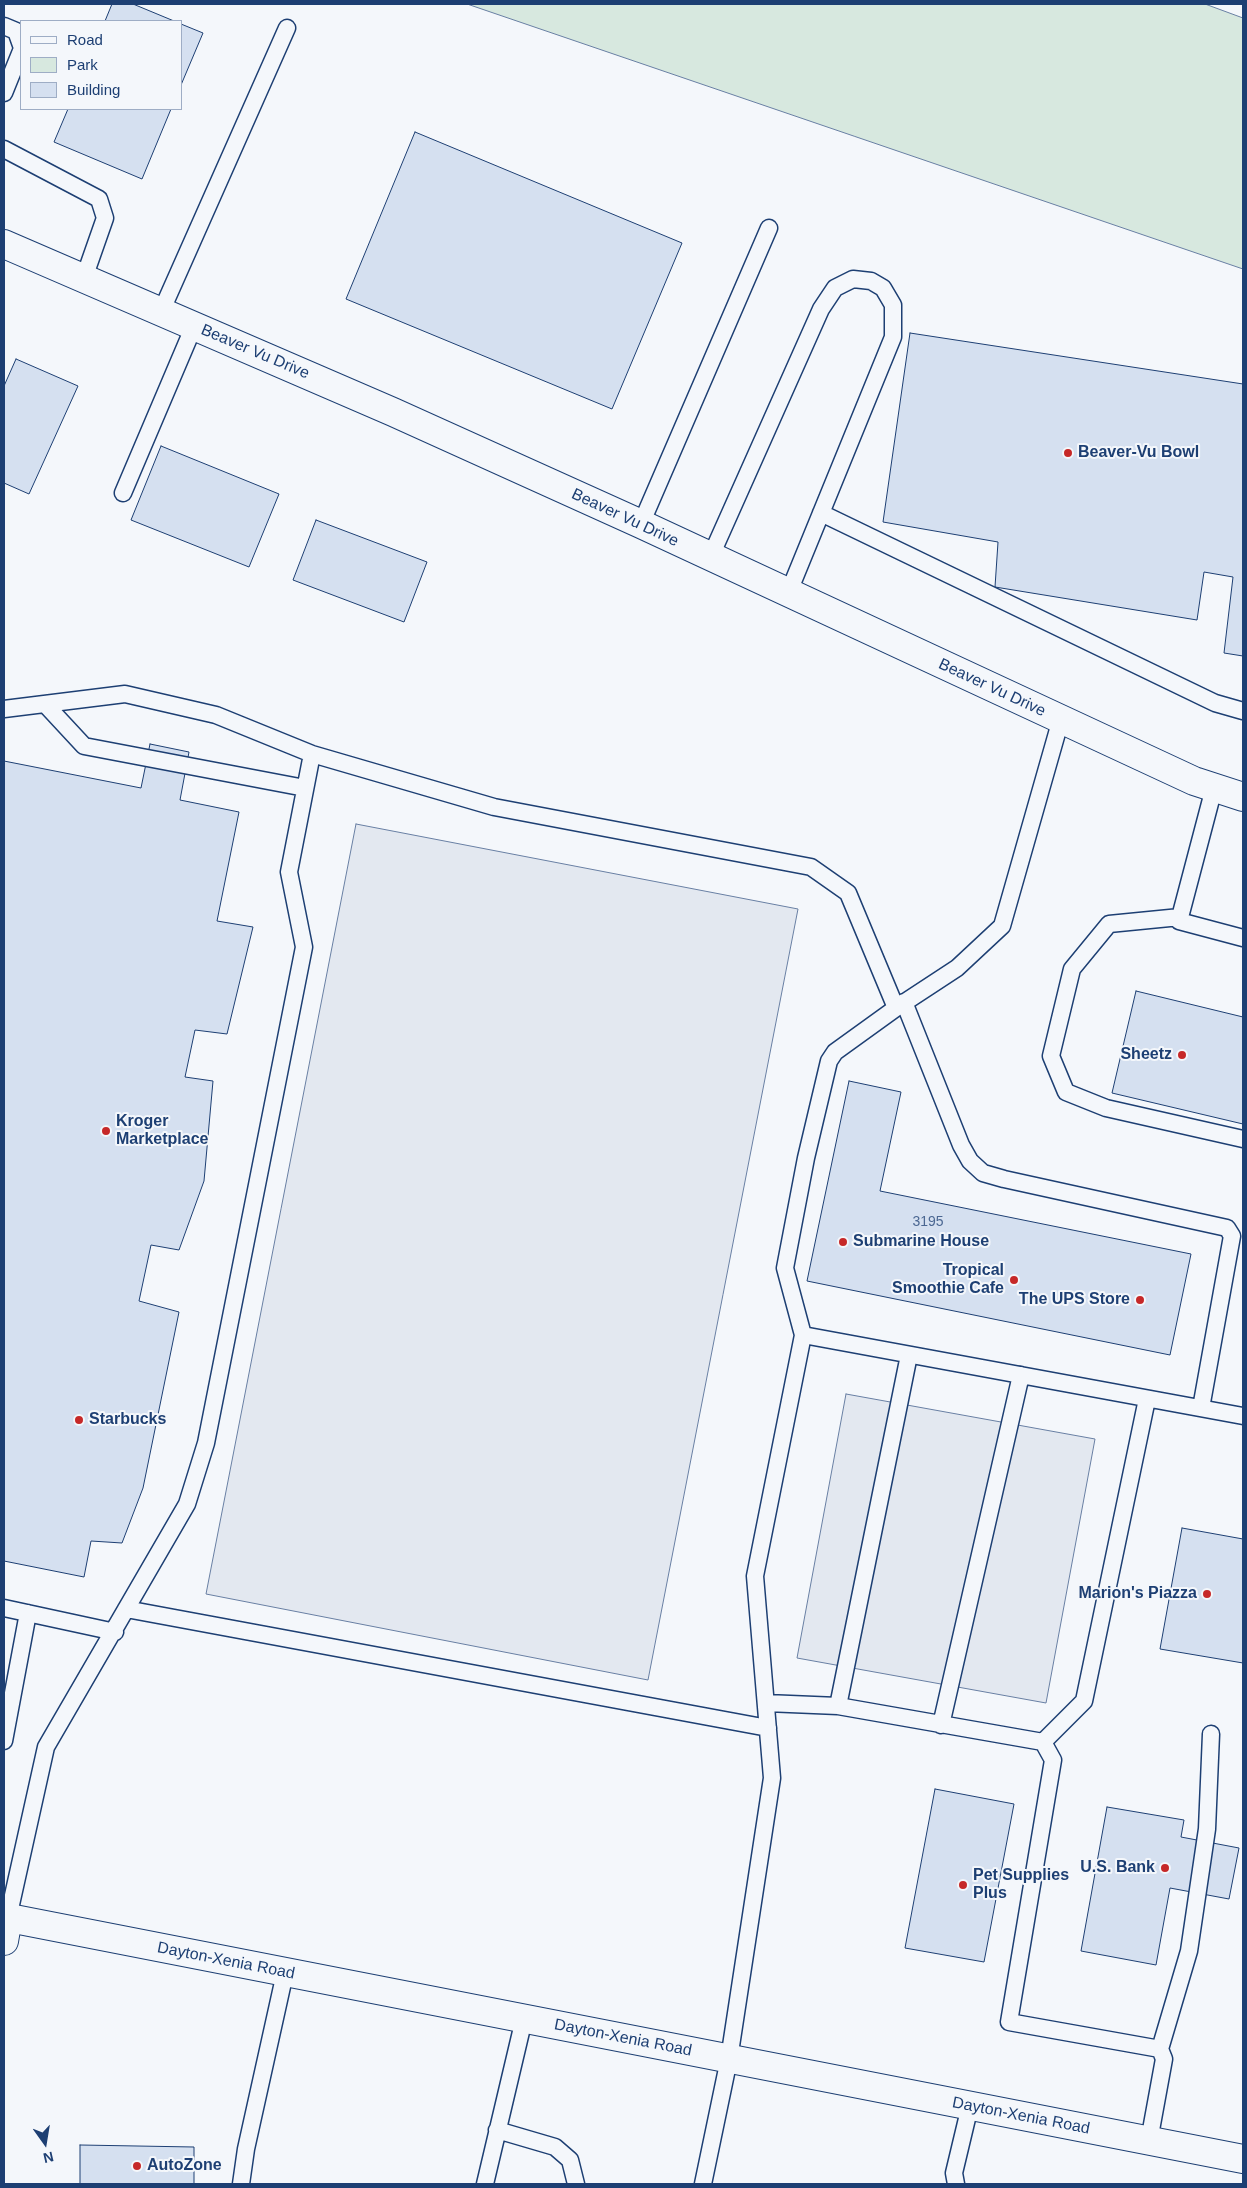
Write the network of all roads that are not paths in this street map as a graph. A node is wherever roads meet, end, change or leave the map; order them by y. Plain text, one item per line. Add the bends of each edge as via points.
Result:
1 (4, 26) edge
2 (287, 28) dead end
3 (20, 42) edge
4 (20, 53) edge
5 (4, 93) edge
6 (4, 149) edge
7 (769, 228) dead end
8 (4, 244) edge
9 (84, 278) junction
10 (161, 312) junction
11 (194, 326) junction
12 (123, 493) dead end
13 (821, 513) junction
14 (640, 524) junction
15 (710, 558) junction
16 (788, 594) junction
17 (45, 704) junction
18 (4, 709) edge
19 (1243, 711) edge
20 (1061, 719) junction
21 (312, 754) junction
22 (306, 788) junction
23 (1214, 788) junction
24 (1243, 796) edge
25 (1180, 917) junction
26 (1243, 938) edge
27 (900, 1005) junction
28 (1243, 1139) edge
29 (802, 1335) junction
30 (910, 1355) junction
31 (1021, 1375) junction
32 (1147, 1398) junction
33 (1201, 1408) junction
34 (1243, 1416) edge
35 (4, 1608) edge
36 (126, 1609) junction
37 (28, 1613) junction
38 (114, 1632) junction
39 (766, 1704) junction
40 (838, 1706) junction
41 (941, 1725) junction
42 (768, 1728) junction
43 (1211, 1734) dead end
44 (4, 1741) edge
45 (1043, 1742) junction
46 (5, 1925) edge
47 (285, 1973) junction
48 (524, 2019) junction
49 (1160, 2049) junction
50 (729, 2059) junction
51 (970, 2106) junction
52 (497, 2130) junction
53 (1149, 2141) junction
54 (1243, 2159) edge
55 (241, 2184) edge
56 (485, 2184) edge
57 (576, 2184) edge
58 (703, 2184) edge
59 (956, 2184) edge

1 - 3 lane via 16,31
2 - 10 lane
4 - 5 lane
6 - 9 lane via 99,199 105,218
7 - 14 lane
8 - 9 street, Beaver Vu Drive
9 - 10 street, Beaver Vu Drive
10 - 11 street, Beaver Vu Drive
11 - 12 lane
11 - 14 street, Beaver Vu Drive
13 - 15 lane via 893,337 893,305 883,288 871,281 853,279 835,288 821,309
13 - 16 lane
13 - 19 lane via 1215,703
14 - 15 street, Beaver Vu Drive
15 - 16 street, Beaver Vu Drive
16 - 20 street, Beaver Vu Drive
17 - 18 lane
17 - 21 lane via 125,694 216,714
17 - 22 lane via 84,746
20 - 23 street, Beaver Vu Drive
20 - 27 lane via 1002,926 957,968
21 - 22 lane
21 - 27 lane via 494,807 811,867 848,893
22 - 36 lane via 289,872 304,947 206,1443 187,1504
23 - 24 street, Beaver Vu Drive
23 - 25 lane
25 - 26 lane via 1179,921
25 - 28 lane via 1109,924 1072,970 1051,1056 1066,1092 1106,1108
27 - 29 lane via 835,1052 829,1061 785,1268
27 - 33 lane via 961,1145 970,1161 983,1173 1227,1228 1232,1236
29 - 30 lane
29 - 39 lane via 755,1576
30 - 31 lane
30 - 40 lane
31 - 32 lane
31 - 41 lane
32 - 33 lane
32 - 45 lane via 1084,1701
33 - 34 lane
35 - 37 lane
36 - 38 lane
36 - 42 lane
37 - 38 lane
37 - 44 lane
38 - 46 lane via 46,1747
39 - 40 lane
39 - 42 lane
40 - 41 lane
41 - 45 lane
42 - 50 lane via 772,1778
43 - 49 lane via 1207,1829 1189,1951
45 - 49 lane via 1053,1760 1009,2022
46 - 47 street, Dayton-Xenia Road
47 - 48 street, Dayton-Xenia Road
47 - 55 lane
48 - 50 street, Dayton-Xenia Road
48 - 52 lane
49 - 53 lane via 1164,2058
50 - 51 street, Dayton-Xenia Road
50 - 58 lane
51 - 53 street, Dayton-Xenia Road
51 - 59 lane via 954,2172
52 - 56 lane
52 - 57 lane via 555,2148 570,2160
53 - 54 street, Dayton-Xenia Road

